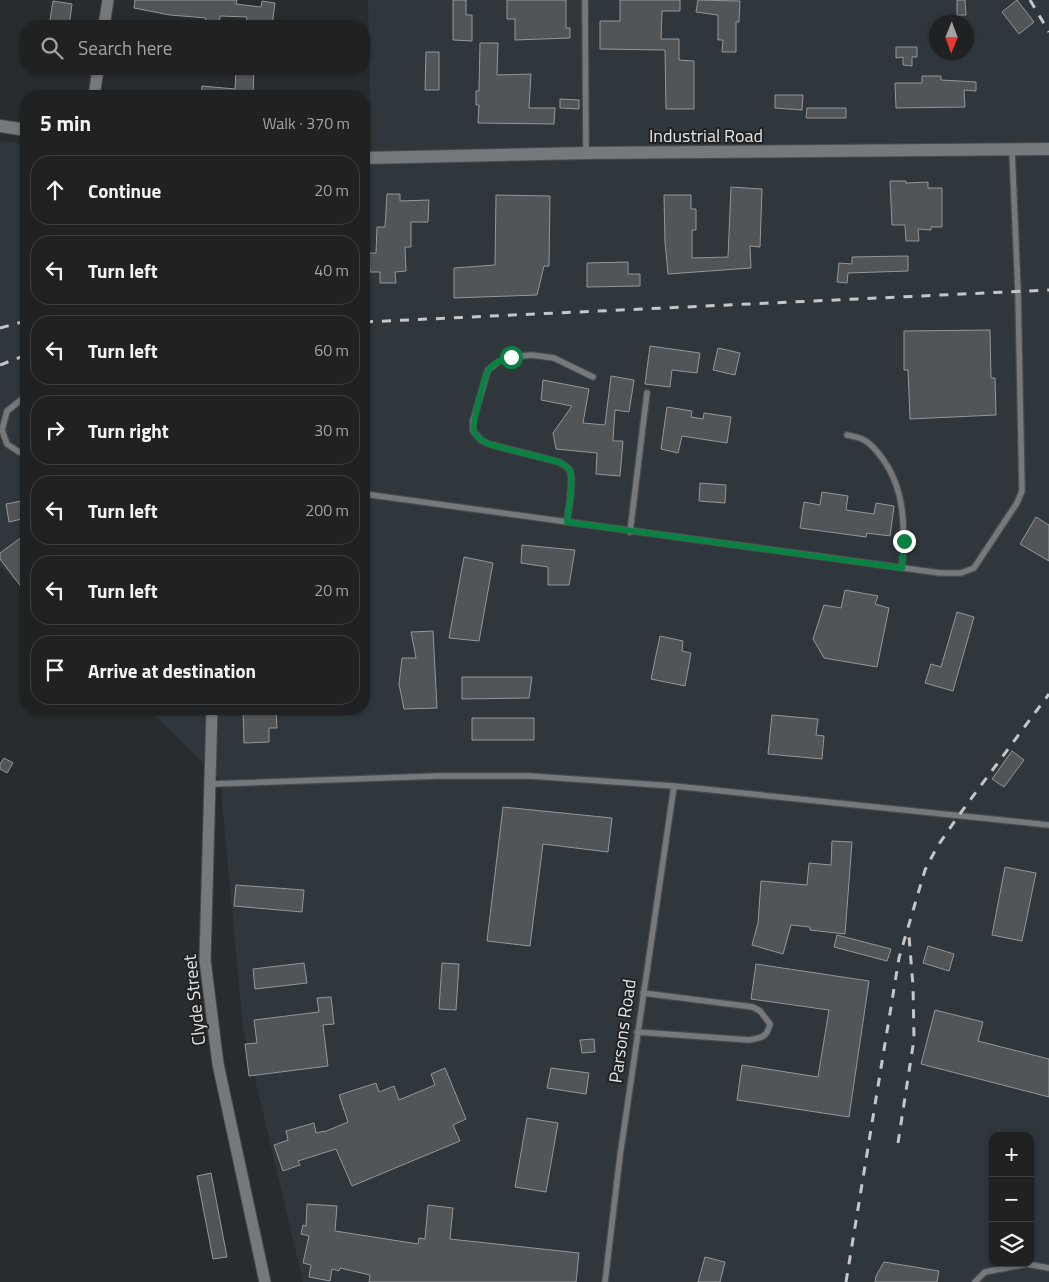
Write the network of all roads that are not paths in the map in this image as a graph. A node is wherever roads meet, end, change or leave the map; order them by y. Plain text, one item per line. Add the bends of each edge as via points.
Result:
1 (108, 0) edge
2 (585, 0) edge
3 (105, 20) edge
4 (97, 75) edge
5 (95, 90) edge
6 (0, 126) edge
7 (20, 129) edge
8 (1049, 149) edge
9 (1012, 150) junction
10 (586, 153) junction
11 (370, 158) edge
12 (593, 377) dead end
13 (647, 393) dead end
14 (20, 401) edge
15 (848, 435) dead end
16 (20, 452) edge
17 (370, 495) edge
18 (567, 522) junction
19 (630, 532) junction
20 (902, 568) junction
21 (212, 715) edge
22 (210, 784) junction
23 (674, 786) junction
24 (1049, 825) edge
25 (643, 993) junction
26 (637, 1032) junction
27 (1049, 1268) edge
28 (266, 1282) edge
29 (605, 1282) edge
30 (975, 1282) edge

1 - 3 street
2 - 10 lane
4 - 5 street
6 - 7 street
8 - 9 street, Industrial Road
9 - 10 street, Industrial Road
9 - 20 lane via 1022,491 1018,504 974,568 961,573 940,573
10 - 11 street, Industrial Road
12 - 18 lane via 554,358 511,357 488,370 473,421 473,431 488,444 559,462 568,468 571,487
13 - 19 lane
14 - 16 lane via 7,411 2,430 7,444
15 - 20 lane via 874,447 896,481 904,522
17 - 18 lane
18 - 19 lane
19 - 20 lane
21 - 22 street, Clyde Street
22 - 23 lane via 429,776 530,776
22 - 28 street, Clyde Street via 205,960 218,1064
23 - 24 lane
23 - 25 lane, Parsons Road
25 - 26 lane, Parsons Road
25 - 26 lane via 753,1007 770,1024 762,1038 750,1040
26 - 29 lane, Parsons Road
27 - 30 lane via 1027,1264 985,1272

